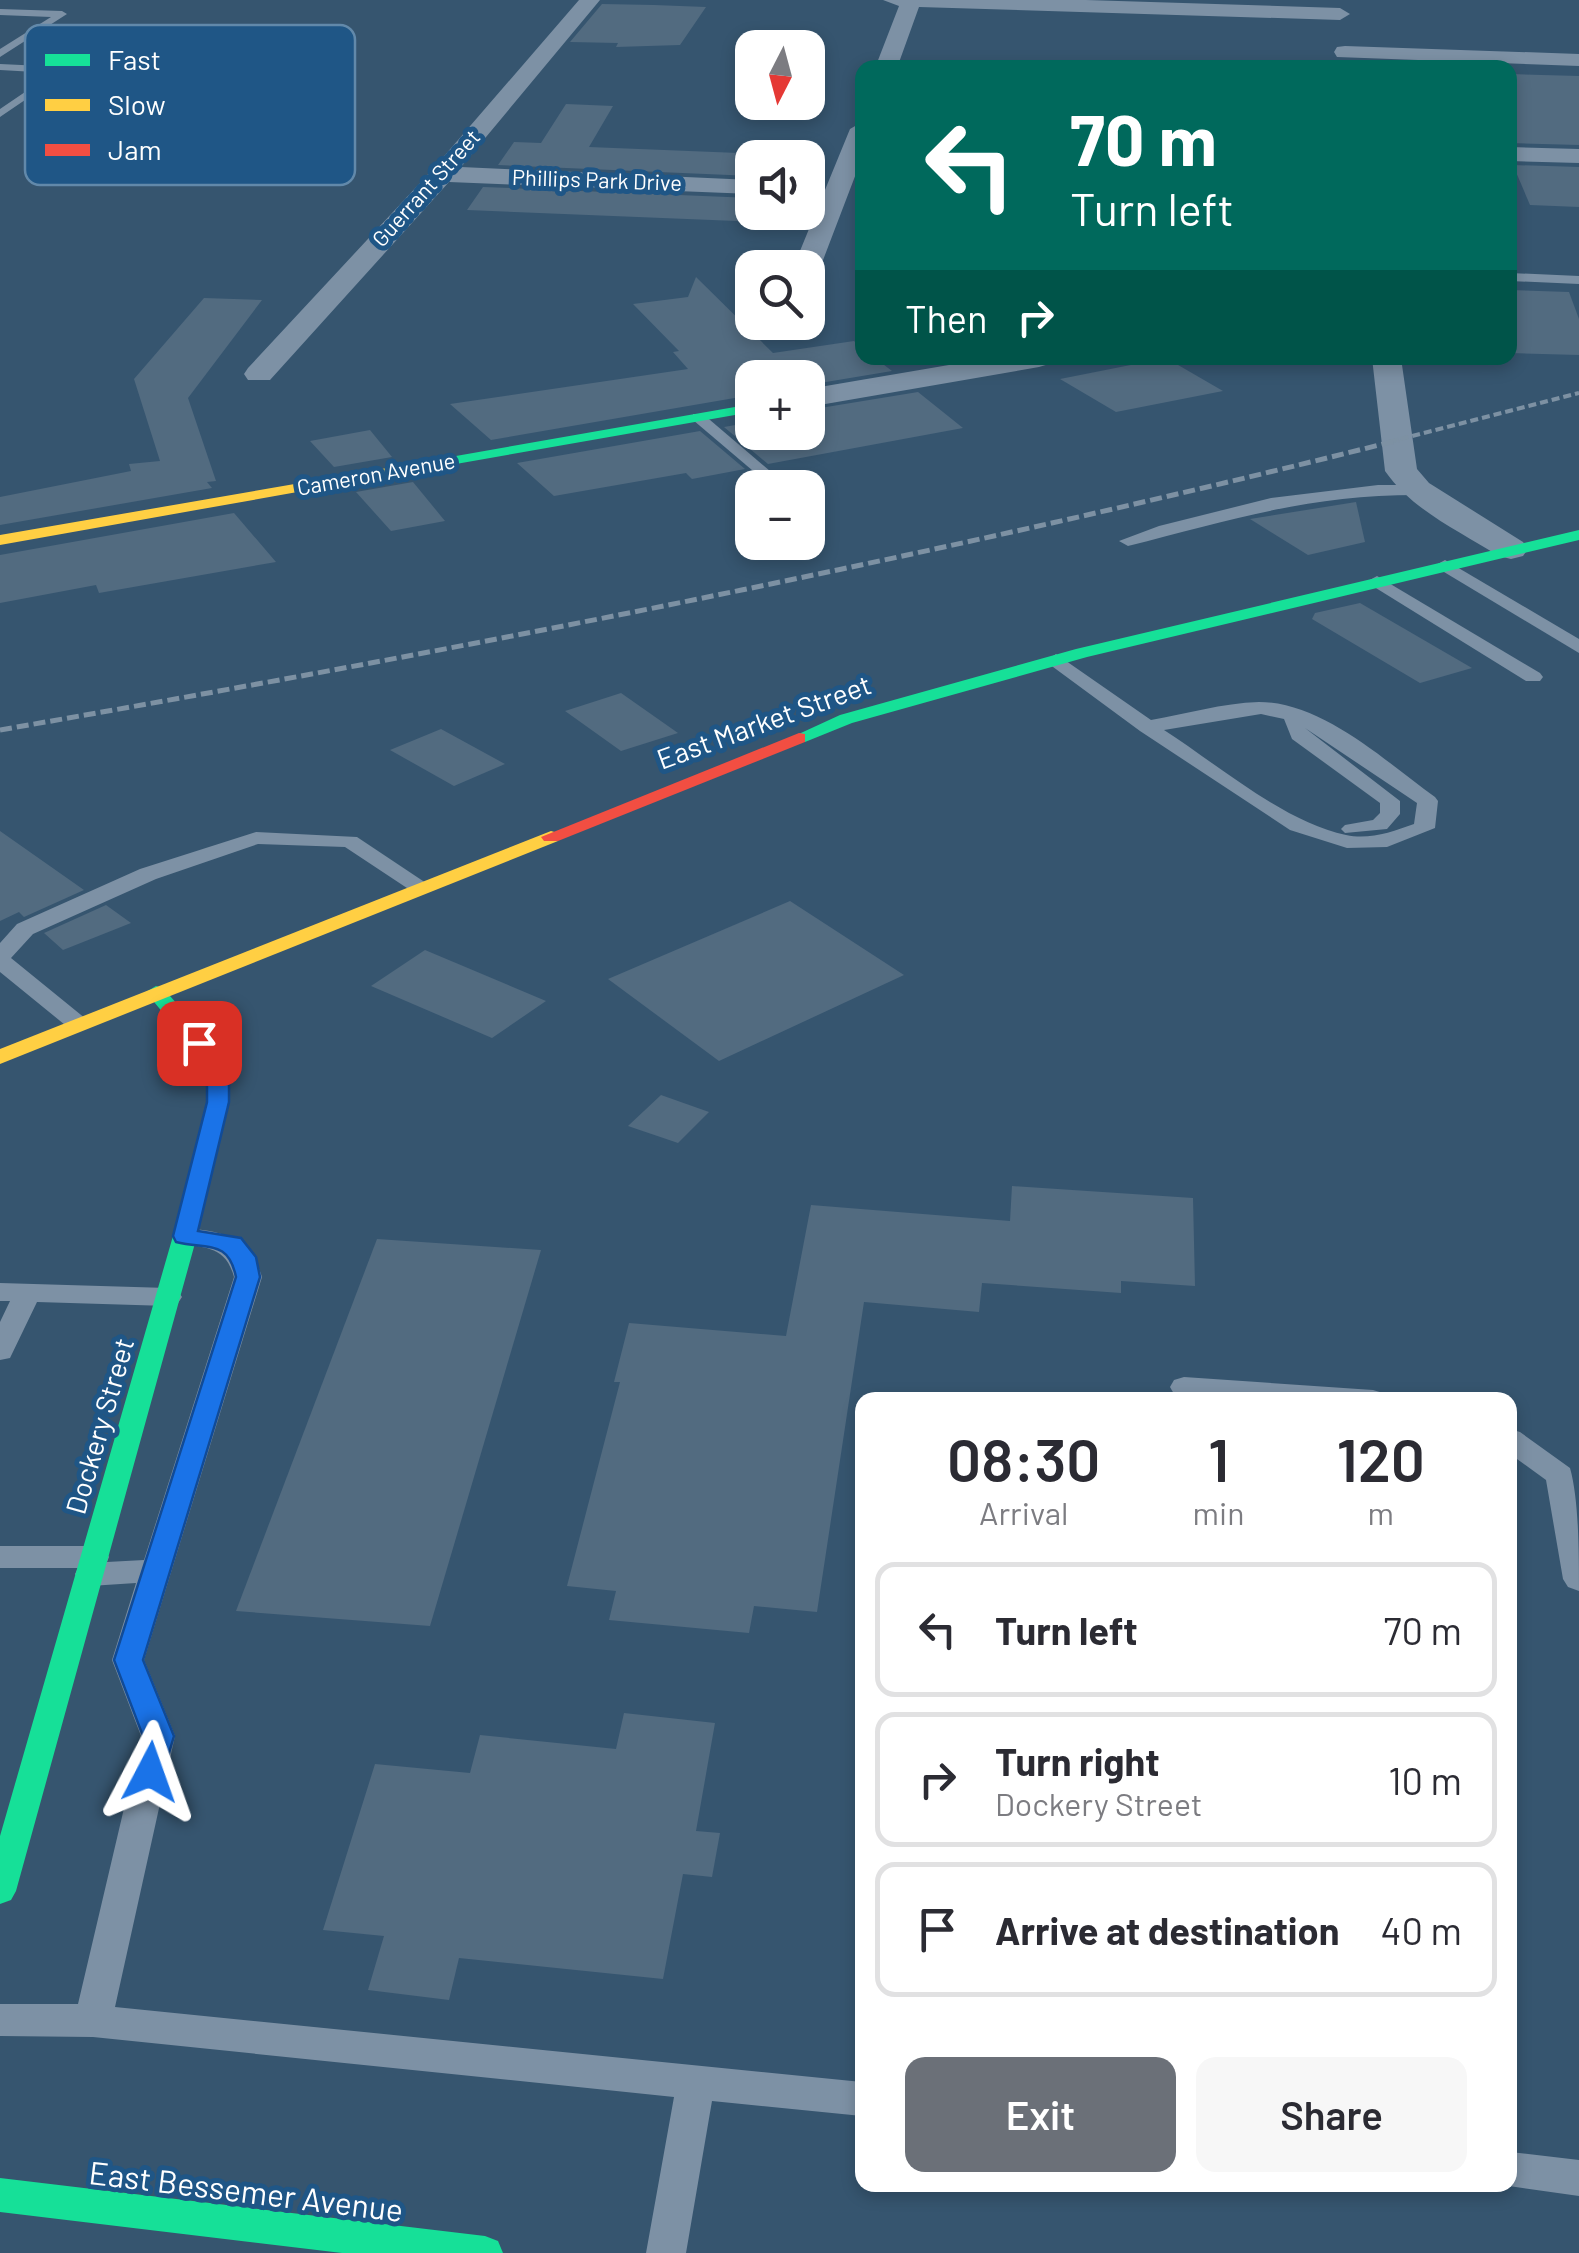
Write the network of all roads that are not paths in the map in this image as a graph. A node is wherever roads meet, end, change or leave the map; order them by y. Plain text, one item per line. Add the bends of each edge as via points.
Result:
1 (590, 0) edge
2 (893, 0) edge
3 (911, 1) edge
4 (1338, 7) edge
5 (0, 12) edge
6 (45, 25) edge
7 (25, 38) edge
8 (0, 54) edge
9 (889, 60) edge
10 (1346, 60) edge
11 (1579, 60) edge
12 (0, 67) edge
13 (25, 68) edge
14 (25, 97) edge
15 (0, 102) edge
16 (17, 102) junction
17 (0, 114) edge
18 (1517, 154) edge
19 (1579, 156) edge
20 (855, 165) edge
21 (442, 174) junction
22 (735, 186) edge
23 (825, 190) edge
24 (850, 191) edge
25 (816, 250) edge
26 (1517, 278) edge
27 (1579, 280) edge
28 (999, 365) edge
29 (1387, 365) edge
30 (260, 374) dead end
31 (825, 395) edge
32 (735, 411) edge
33 (698, 418) junction
34 (761, 470) edge
35 (1417, 490) junction
36 (1579, 535) edge
37 (0, 540) edge
38 (1128, 541) dead end
39 (1511, 549) junction
40 (1445, 565) junction
41 (1378, 581) junction
42 (1579, 647) edge
43 (1056, 660) junction
44 (1533, 677) dead end
45 (1288, 711) junction
46 (1146, 727) junction
47 (1297, 826) junction
48 (422, 887) junction
49 (0, 959) edge
50 (156, 992) junction
51 (78, 1024) junction
52 (0, 1057) edge
53 (185, 1236) junction
54 (13, 1293) edge
55 (168, 1298) junction
56 (0, 1352) edge
57 (1184, 1387) dead end
58 (1256, 1392) edge
59 (1517, 1444) edge
60 (0, 1558) edge
61 (92, 1565) junction
62 (156, 1571) junction
63 (1579, 1579) edge
64 (0, 1892) edge
65 (0, 2020) edge
66 (93, 2020) junction
67 (696, 2081) junction
68 (855, 2098) edge
69 (1517, 2171) edge
70 (1579, 2178) edge
71 (0, 2195) edge
72 (484, 2253) edge
73 (666, 2253) edge

1 - 21 street, Guerrant Street
2 - 3 street
3 - 4 street
3 - 9 street
4 - 10 street
5 - 6 lane via 62,14
7 - 8 lane
10 - 11 street
12 - 13 lane
14 - 16 lane
15 - 16 lane
16 - 17 lane
18 - 19 street
20 - 24 street
21 - 22 street, Phillips Park Drive
21 - 30 street, Guerrant Street
23 - 24 street
24 - 25 street
26 - 27 lane
28 - 31 street
29 - 35 street via 1401,471
32 - 33 main road, Cameron Avenue
33 - 34 lane
33 - 37 main road, Cameron Avenue
35 - 38 lane via 1318,492
35 - 39 street
36 - 39 main road, East Market Street
39 - 40 main road, East Market Street
40 - 41 main road, East Market Street
40 - 42 lane
41 - 43 main road, East Market Street
41 - 44 lane
43 - 46 lane
43 - 48 main road, East Market Street via 846,720
45 - 46 lane via 1264,707
45 - 47 lane via 1299,735 1390,801 1380,826
45 - 47 lane via 1428,801 1424,828 1387,841 1347,842
46 - 47 lane
48 - 49 lane via 350,841 256,838 148,874 25,928
48 - 50 main road, East Market Street
49 - 51 lane
50 - 51 main road, East Market Street
50 - 53 main road, Dockery Street via 218,1073 218,1102
51 - 52 main road, East Market Street
53 - 55 main road, Dockery Street
53 - 62 lane via 232,1244 244,1257 248,1277
54 - 55 lane
54 - 56 lane
55 - 61 main road, Dockery Street
57 - 58 lane
59 - 63 lane via 1560,1475
60 - 61 lane
61 - 62 lane
61 - 64 main road, Dockery Street via 28,1739
62 - 66 lane via 128,1660 158,1736
65 - 66 lane
66 - 67 lane
67 - 68 lane
67 - 73 lane
69 - 70 lane
71 - 72 main road, East Bessemer Avenue

